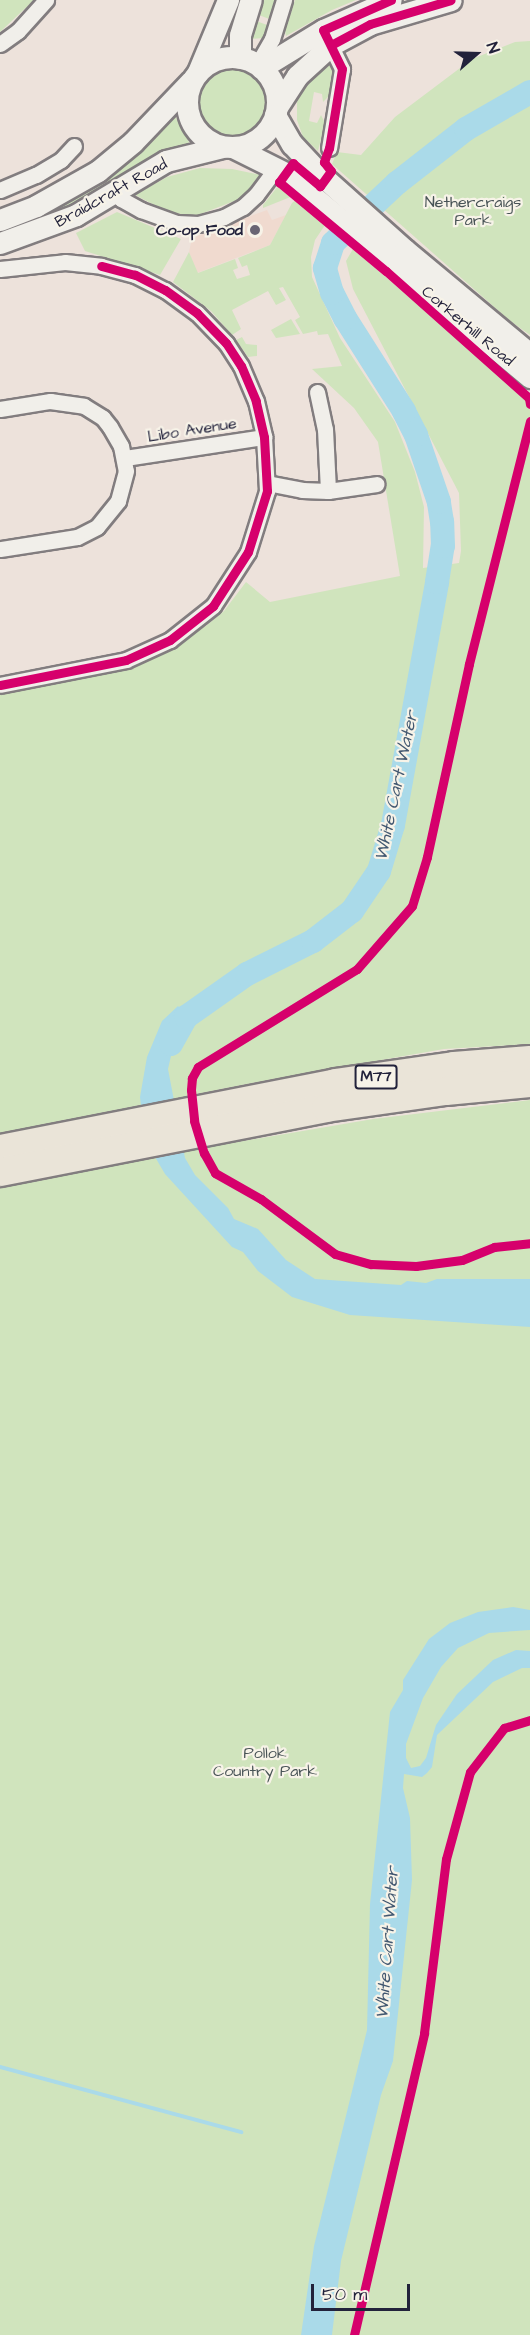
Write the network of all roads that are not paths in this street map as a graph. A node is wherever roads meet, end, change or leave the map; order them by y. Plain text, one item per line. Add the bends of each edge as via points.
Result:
1 (46, 0) edge
2 (228, 0) edge
3 (250, 0) edge
4 (284, 0) edge
5 (390, 0) edge
6 (451, 0) edge
7 (327, 38) junction
8 (0, 44) edge
9 (253, 63) junction
10 (195, 76) junction
11 (276, 111) junction
12 (74, 146) dead end
13 (228, 147) junction
14 (329, 148) dead end
15 (276, 168) junction
16 (0, 190) edge
17 (115, 191) junction
18 (51, 199) junction
19 (353, 217) junction
20 (0, 220) edge
21 (62, 222) junction
22 (0, 243) edge
23 (399, 257) junction
24 (0, 269) edge
25 (530, 354) edge
26 (530, 377) edge
27 (317, 392) dead end
28 (0, 409) edge
29 (264, 437) junction
30 (125, 458) junction
31 (267, 483) junction
32 (377, 484) dead end
33 (328, 491) junction
34 (0, 549) edge
35 (0, 685) edge
36 (530, 1060) edge
37 (530, 1083) edge
38 (225, 1116) junction
39 (109, 1138) junction
40 (0, 1149) edge
41 (0, 1172) edge

1 - 8 street via 18,31
2 - 10 street, Braidcraft Road
3 - 9 street via 240,35
4 - 9 street via 272,39
5 - 7 street
6 - 7 street
7 - 9 street
7 - 11 street
7 - 14 street via 342,69
9 - 10 street via 220,58
9 - 11 street via 272,81
10 - 13 street via 187,108 192,124 204,138
10 - 18 street, Braidcraft Road via 113,159
11 - 13 street via 259,138
11 - 19 street, Corkerhill Road via 292,144 326,179
12 - 16 street via 36,176
13 - 15 street, Corkerhill Road
13 - 17 street, Braidcraft Road via 166,161
15 - 17 street via 243,207 198,224 177,223 141,210
15 - 19 street, Corkerhill Road
17 - 21 street, Braidcraft Road
18 - 20 street, Braidcraft Road
18 - 21 street
19 - 23 street, Corkerhill Road
21 - 22 street, Braidcraft Road
23 - 25 street, Corkerhill Road
23 - 26 street, Corkerhill Road via 455,313
24 - 29 street via 65,262 101,266 135,275 165,290 197,313 226,343 256,401
27 - 33 street via 325,429
28 - 30 street via 50,401 84,406 111,427
29 - 30 street, Libo Avenue
29 - 31 street
30 - 34 street via 118,501 97,527 77,537
31 - 33 street
31 - 35 street via 248,552 213,606 170,640 126,660
32 - 33 street
36 - 38 highway, M77 via 398,1073
37 - 38 highway, M77
38 - 39 highway, M77
39 - 40 highway, M77
39 - 41 highway, M77

